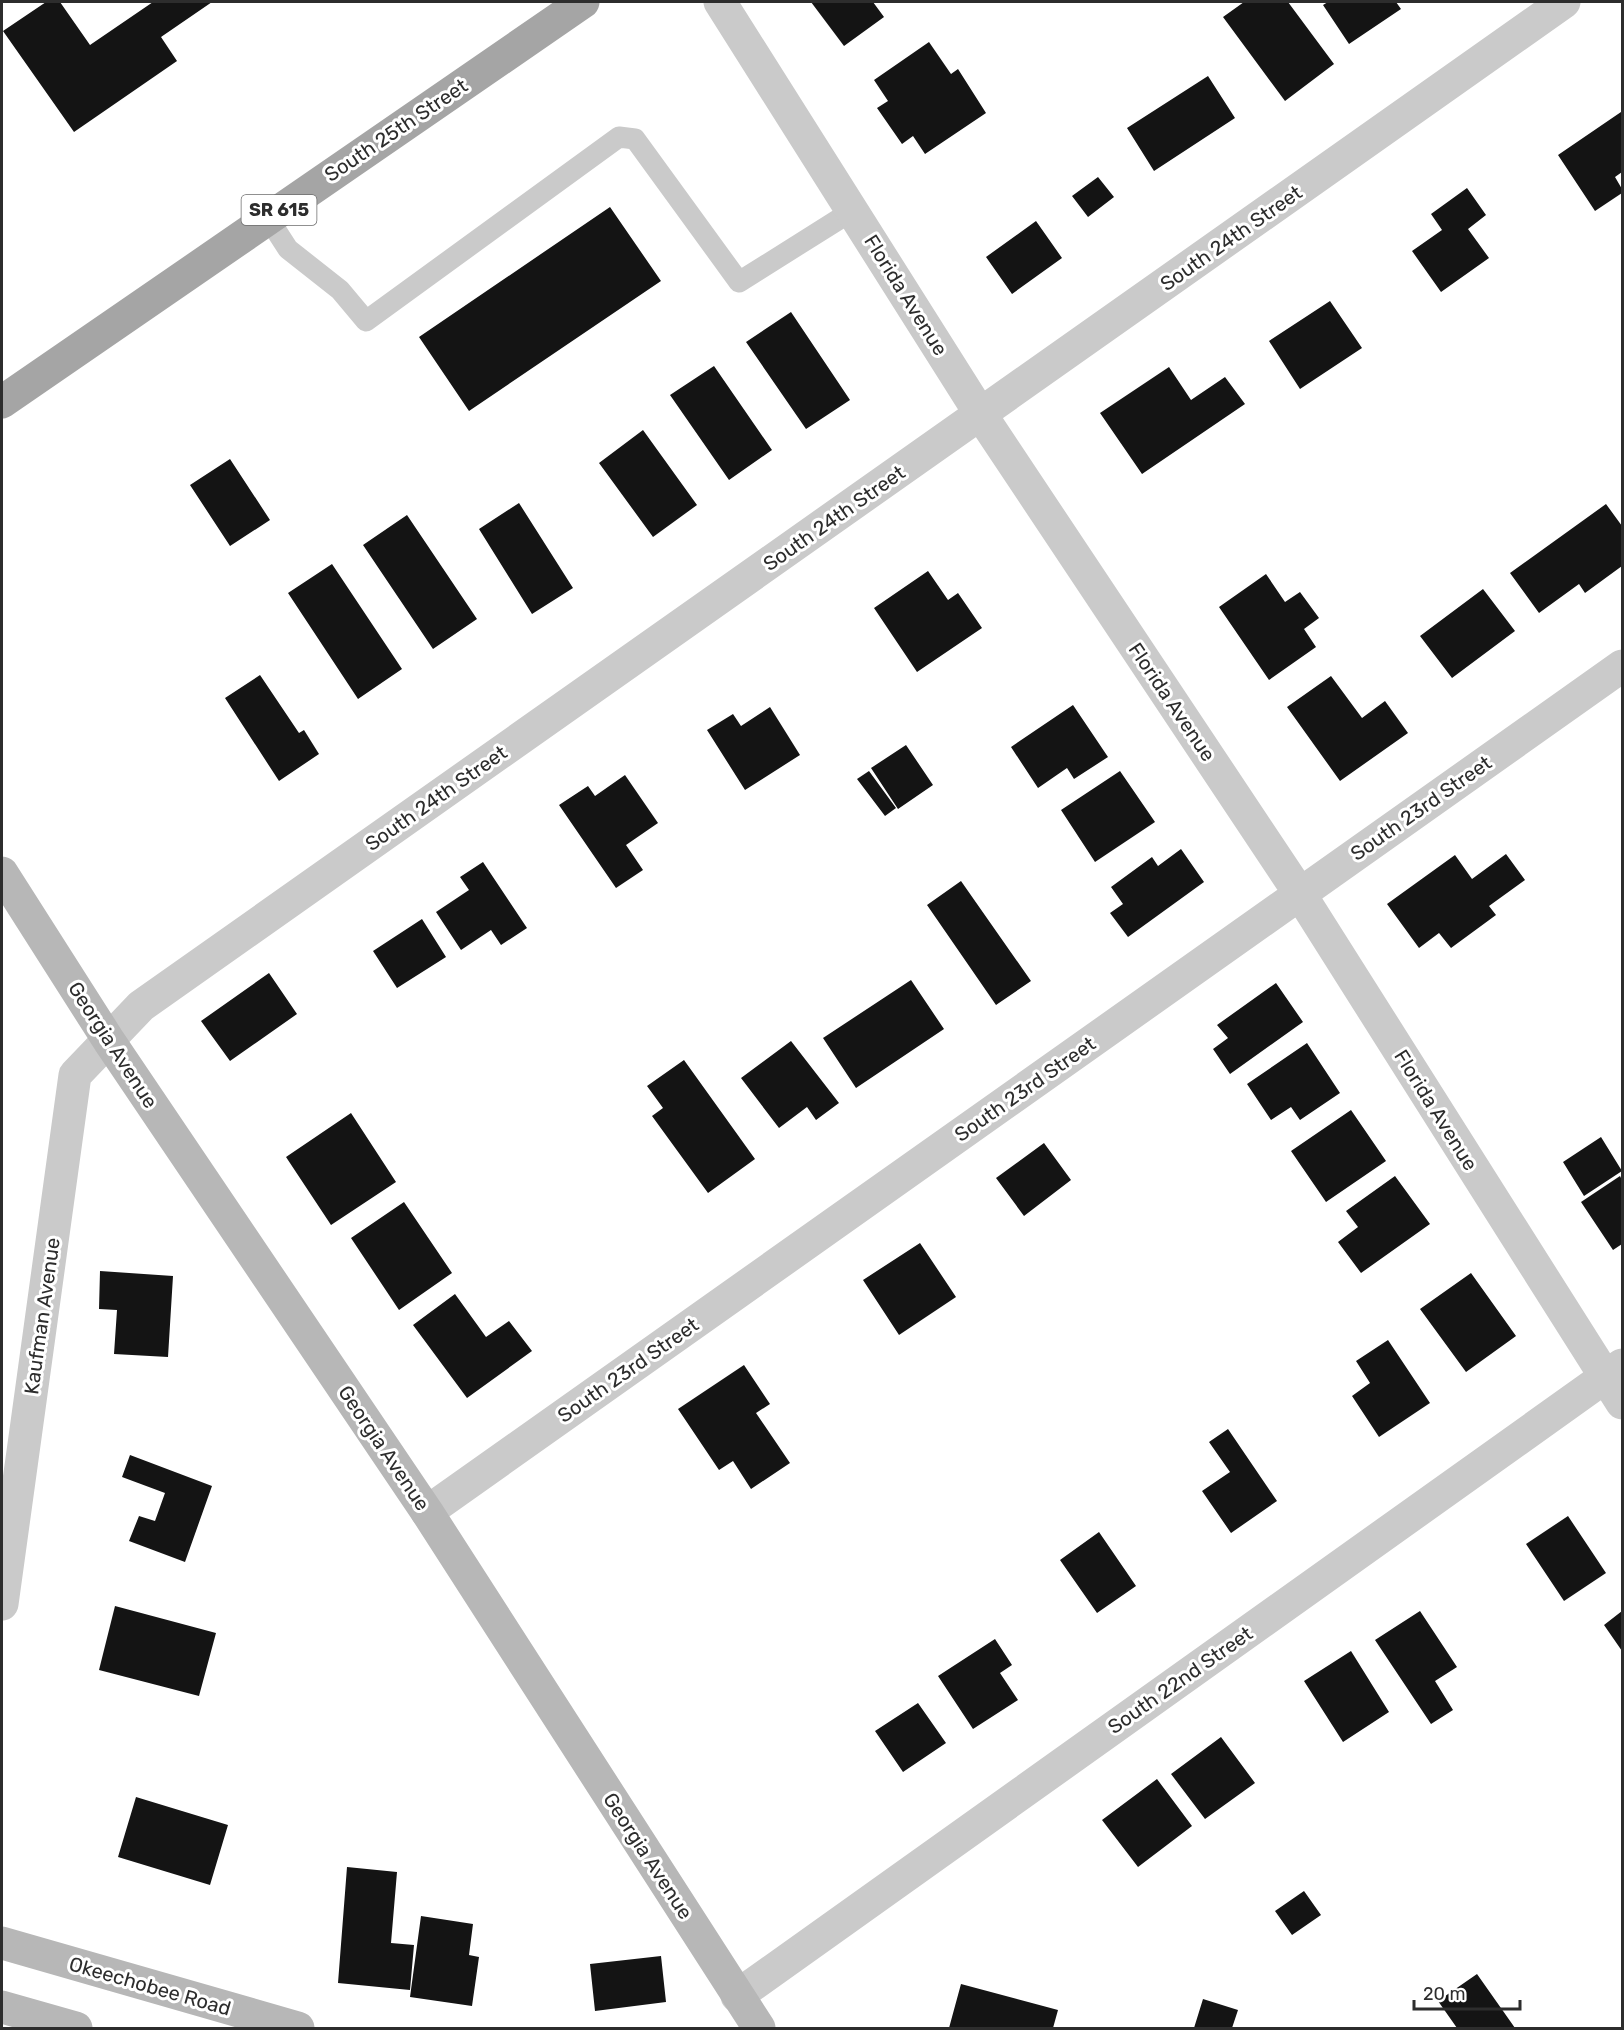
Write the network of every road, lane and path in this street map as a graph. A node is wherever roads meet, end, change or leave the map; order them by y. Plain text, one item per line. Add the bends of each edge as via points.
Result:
1 (583, 2) edge
2 (720, 2) edge
3 (1564, 2) edge
4 (852, 211) junction
5 (268, 218) junction
6 (2, 402) edge
7 (981, 415) junction
8 (1623, 666) edge
9 (2, 873) edge
10 (1300, 894) junction
11 (109, 1041) junction
12 (1617, 1382) edge
13 (427, 1512) junction
14 (6, 1545) edge
15 (2, 1604) edge
16 (2, 1943) edge
17 (737, 1996) junction
18 (2, 2007) edge
19 (76, 2028) edge
20 (298, 2028) edge
21 (759, 2028) edge

1 - 5 main road, South 25th Street / SR 615
2 - 4 street, Florida Avenue
3 - 7 street, South 24th Street
4 - 5 lane via 739,282 635,139 619,137 366,321 340,290 288,249
4 - 7 street, Florida Avenue
5 - 6 main road, South 25th Street / SR 615
7 - 10 street, Florida Avenue
7 - 11 street, South 24th Street via 141,1006
8 - 10 street, South 23rd Street
9 - 11 street, Georgia Avenue
10 - 12 street, Florida Avenue
10 - 13 street, South 23rd Street
11 - 13 street, Georgia Avenue
11 - 14 street, Kaufman Avenue via 75,1075
12 - 17 street, South 22nd Street
13 - 17 street, Georgia Avenue
14 - 15 street, Kaufman Avenue
16 - 20 street, Okeechobee Road
17 - 21 street, Georgia Avenue
18 - 19 street

